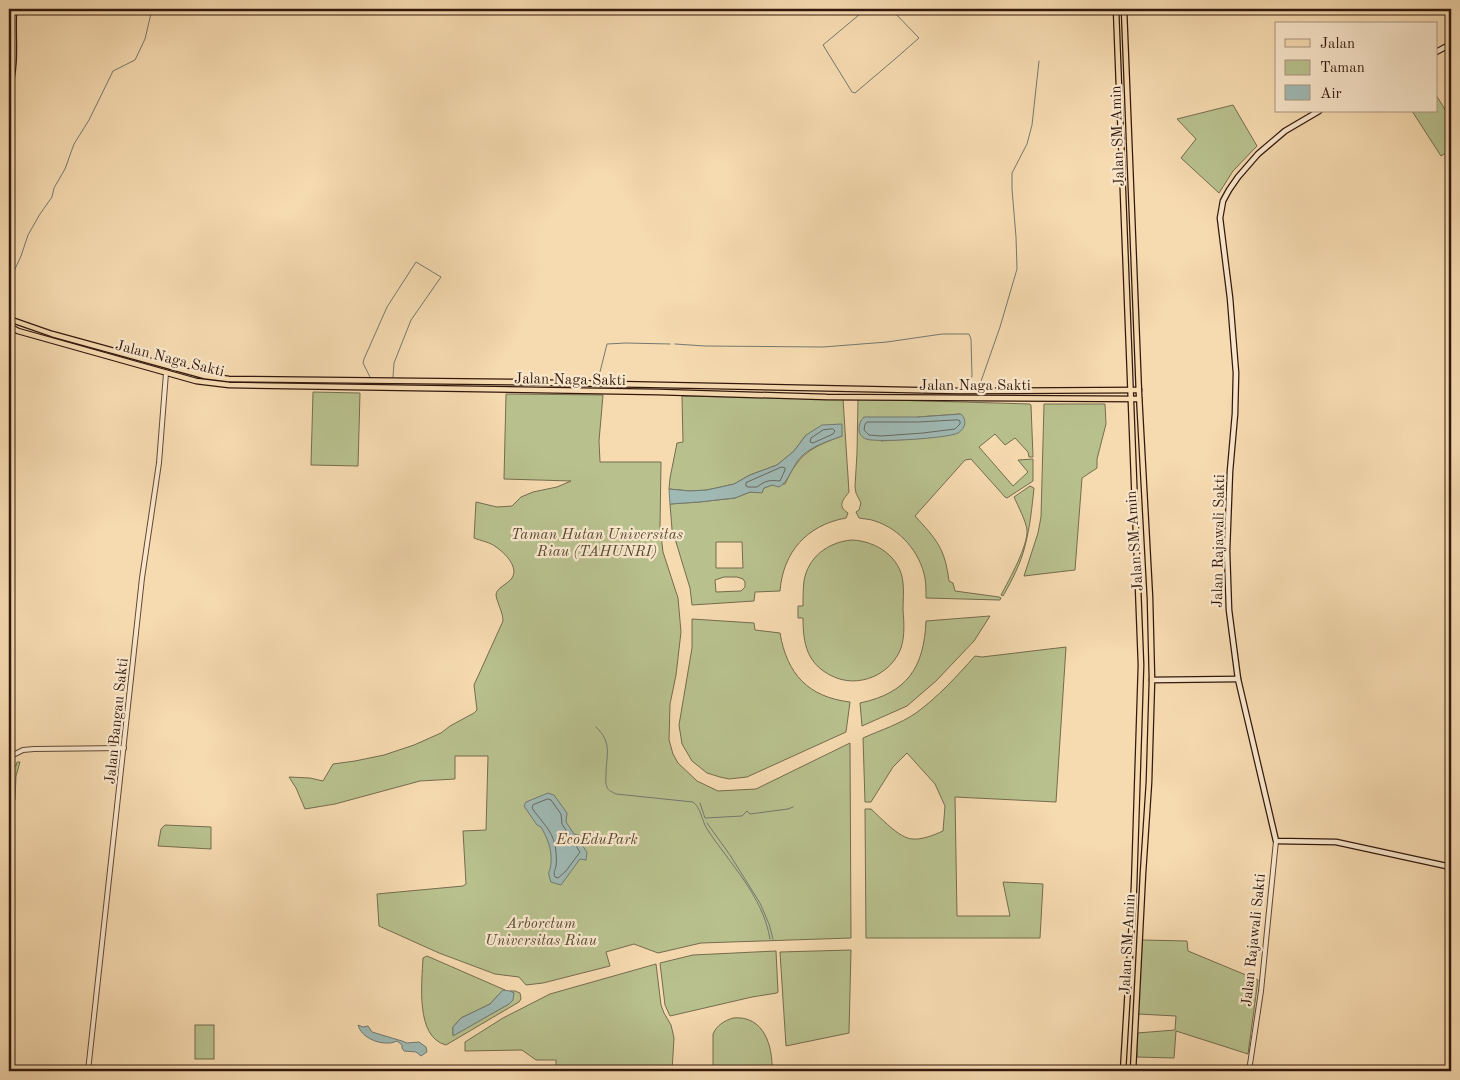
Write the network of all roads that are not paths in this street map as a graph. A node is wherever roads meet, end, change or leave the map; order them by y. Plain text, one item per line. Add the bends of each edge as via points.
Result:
1 (14, 9) edge
2 (1116, 9) edge
3 (1124, 9) edge
4 (1451, 44) edge
5 (1438, 51) edge
6 (9, 88) edge
7 (1317, 112) edge
8 (9, 319) edge
9 (9, 326) edge
10 (1137, 348) junction
11 (1128, 350) junction
12 (113, 351) junction
13 (111, 357) junction
14 (166, 373) junction
15 (1131, 390) junction
16 (1139, 390) junction
17 (1130, 398) junction
18 (1139, 399) junction
19 (1139, 598) junction
20 (1150, 598) junction
21 (1238, 679) junction
22 (1152, 680) junction
23 (124, 748) junction
24 (9, 757) edge
25 (1276, 841) junction
26 (1451, 867) edge
27 (1127, 993) junction
28 (1136, 993) junction
29 (88, 1071) edge
30 (1122, 1071) edge
31 (1133, 1071) edge
32 (1250, 1071) edge

1 - 6 main road via 14,65
2 - 11 main road, Jalan SM Amin
3 - 10 main road, Jalan SM Amin
4 - 5 main road
7 - 21 main road, Jalan Rajawali Sakti via 1285,131 1258,154 1229,190 1220,211 1236,365 1227,551 1228,610
8 - 12 main road, Jalan Naga Sakti
9 - 13 main road, Jalan Naga Sakti
10 - 11 main road
10 - 16 main road, Jalan SM Amin
11 - 15 main road, Jalan SM Amin
12 - 13 main road
12 - 15 main road, Jalan Naga Sakti via 205,376 229,379 959,391
13 - 14 main road, Jalan Naga Sakti
14 - 17 main road, Jalan Naga Sakti via 208,383 259,386 850,397
14 - 23 street, Jalan Bangau Sakti via 159,463 142,578
15 - 16 main road, Jalan Naga Sakti
15 - 17 main road, Jalan SM Amin
16 - 18 main road, Jalan SM Amin
17 - 18 main road, Jalan Naga Sakti
17 - 19 main road, Jalan SM Amin
18 - 20 main road, Jalan SM Amin
19 - 20 main road
19 - 27 main road, Jalan SM Amin via 1140,717
20 - 22 main road, Jalan SM Amin
21 - 22 main road
21 - 25 main road, Jalan Rajawali Sakti
22 - 28 main road, Jalan SM Amin
23 - 24 street via 34,749 22,750
23 - 29 street, Jalan Bangau Sakti
25 - 26 main road via 1336,842
25 - 32 street, Jalan Rajawali Sakti
27 - 28 main road
27 - 30 main road, Jalan SM Amin
28 - 31 main road, Jalan SM Amin

